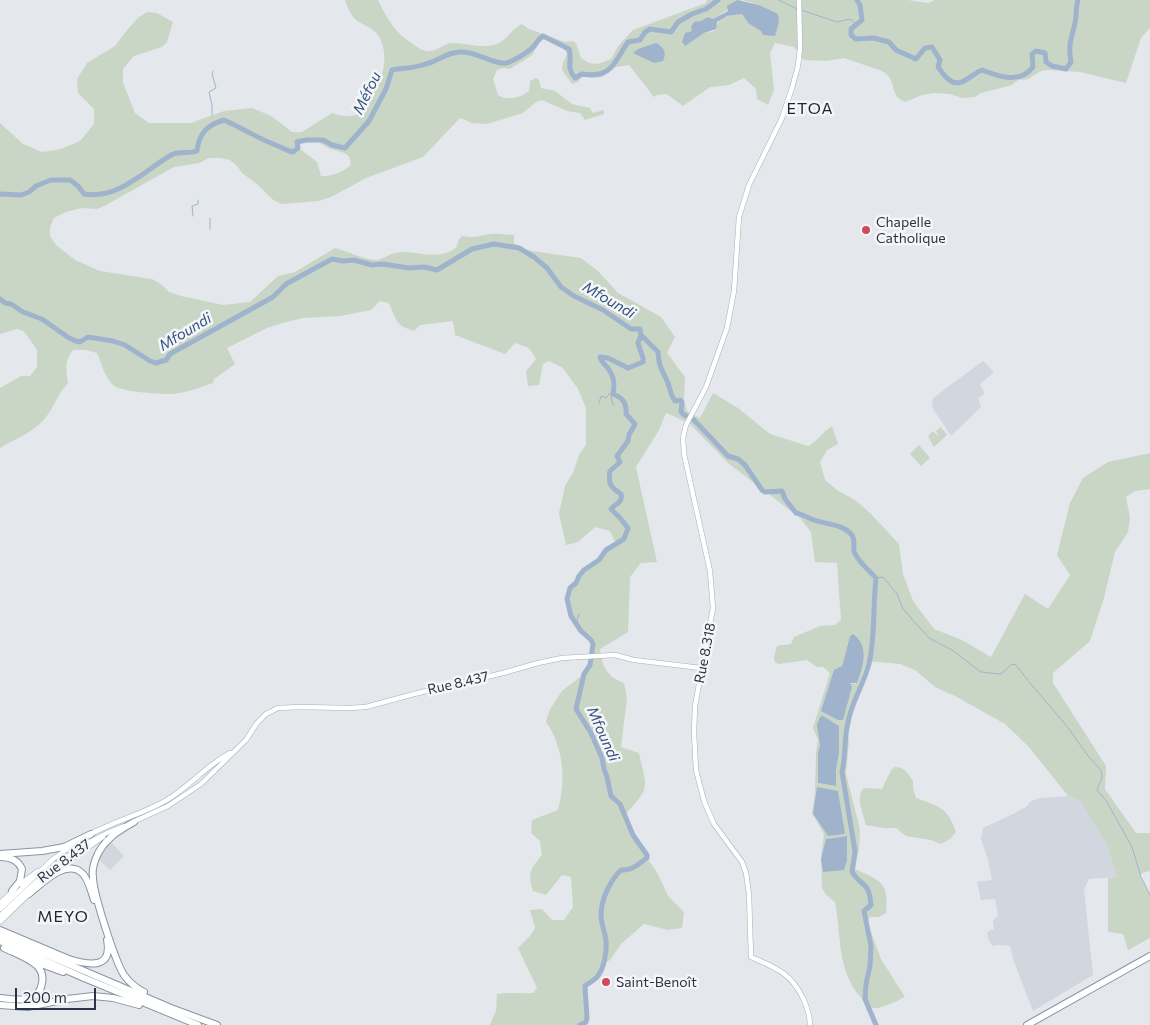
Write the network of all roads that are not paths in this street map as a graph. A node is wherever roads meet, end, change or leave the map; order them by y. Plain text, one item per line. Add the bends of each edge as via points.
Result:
1 (799, 0) edge
2 (701, 668) junction
3 (234, 752) junction
4 (134, 822) junction
5 (114, 829) junction
6 (91, 834) junction
7 (0, 856) edge
8 (53, 860) junction
9 (12, 891) junction
10 (29, 894) junction
11 (0, 903) edge
12 (0, 909) edge
13 (1, 919) edge
14 (0, 930) edge
15 (0, 935) edge
16 (0, 941) edge
17 (2, 947) edge
18 (1150, 956) edge
19 (69, 959) junction
20 (84, 978) junction
21 (125, 988) junction
22 (0, 998) edge
23 (0, 1006) edge
24 (171, 1008) junction
25 (162, 1011) junction
26 (198, 1025) edge
27 (217, 1025) edge
28 (810, 1025) edge
29 (1027, 1025) edge

1 - 2 main road, Rue 8.318 via 798,66 782,118 738,217 734,291 727,328 706,387 686,425 684,438 684,454 710,572 713,608
2 - 3 main road, Rue 8.437 via 614,655 562,658 366,707 278,708 266,714
2 - 28 main road, Rue 8.318 via 694,719 696,770 710,816 742,862 746,874 751,957 791,979 806,1006
3 - 4 main road, Rue 8.437 via 191,792
3 - 6 main road, Rue 8.437 via 219,759 167,800
4 - 5 main road, Rue 8.437
4 - 24 highway via 119,830 96,857 94,885 124,976 139,990
5 - 10 main road via 59,866
5 - 13 main road, Rue 8.437 via 68,854 40,877
6 - 7 highway via 64,847
6 - 8 main road, Rue 8.437
7 - 9 highway via 16,860 22,869 20,881
8 - 9 main road
8 - 12 main road, Rue 8.437
9 - 11 main road
10 - 13 main road
10 - 19 highway via 63,870 74,869 85,877 108,952 103,961 94,964
14 - 19 highway
15 - 21 highway
16 - 20 highway
17 - 20 highway via 55,970
17 - 22 highway via 36,965 41,972 42,983 31,998
18 - 29 highway
19 - 21 highway
20 - 25 highway
21 - 24 highway
23 - 25 highway via 28,1007 93,996
24 - 27 highway
25 - 26 highway

